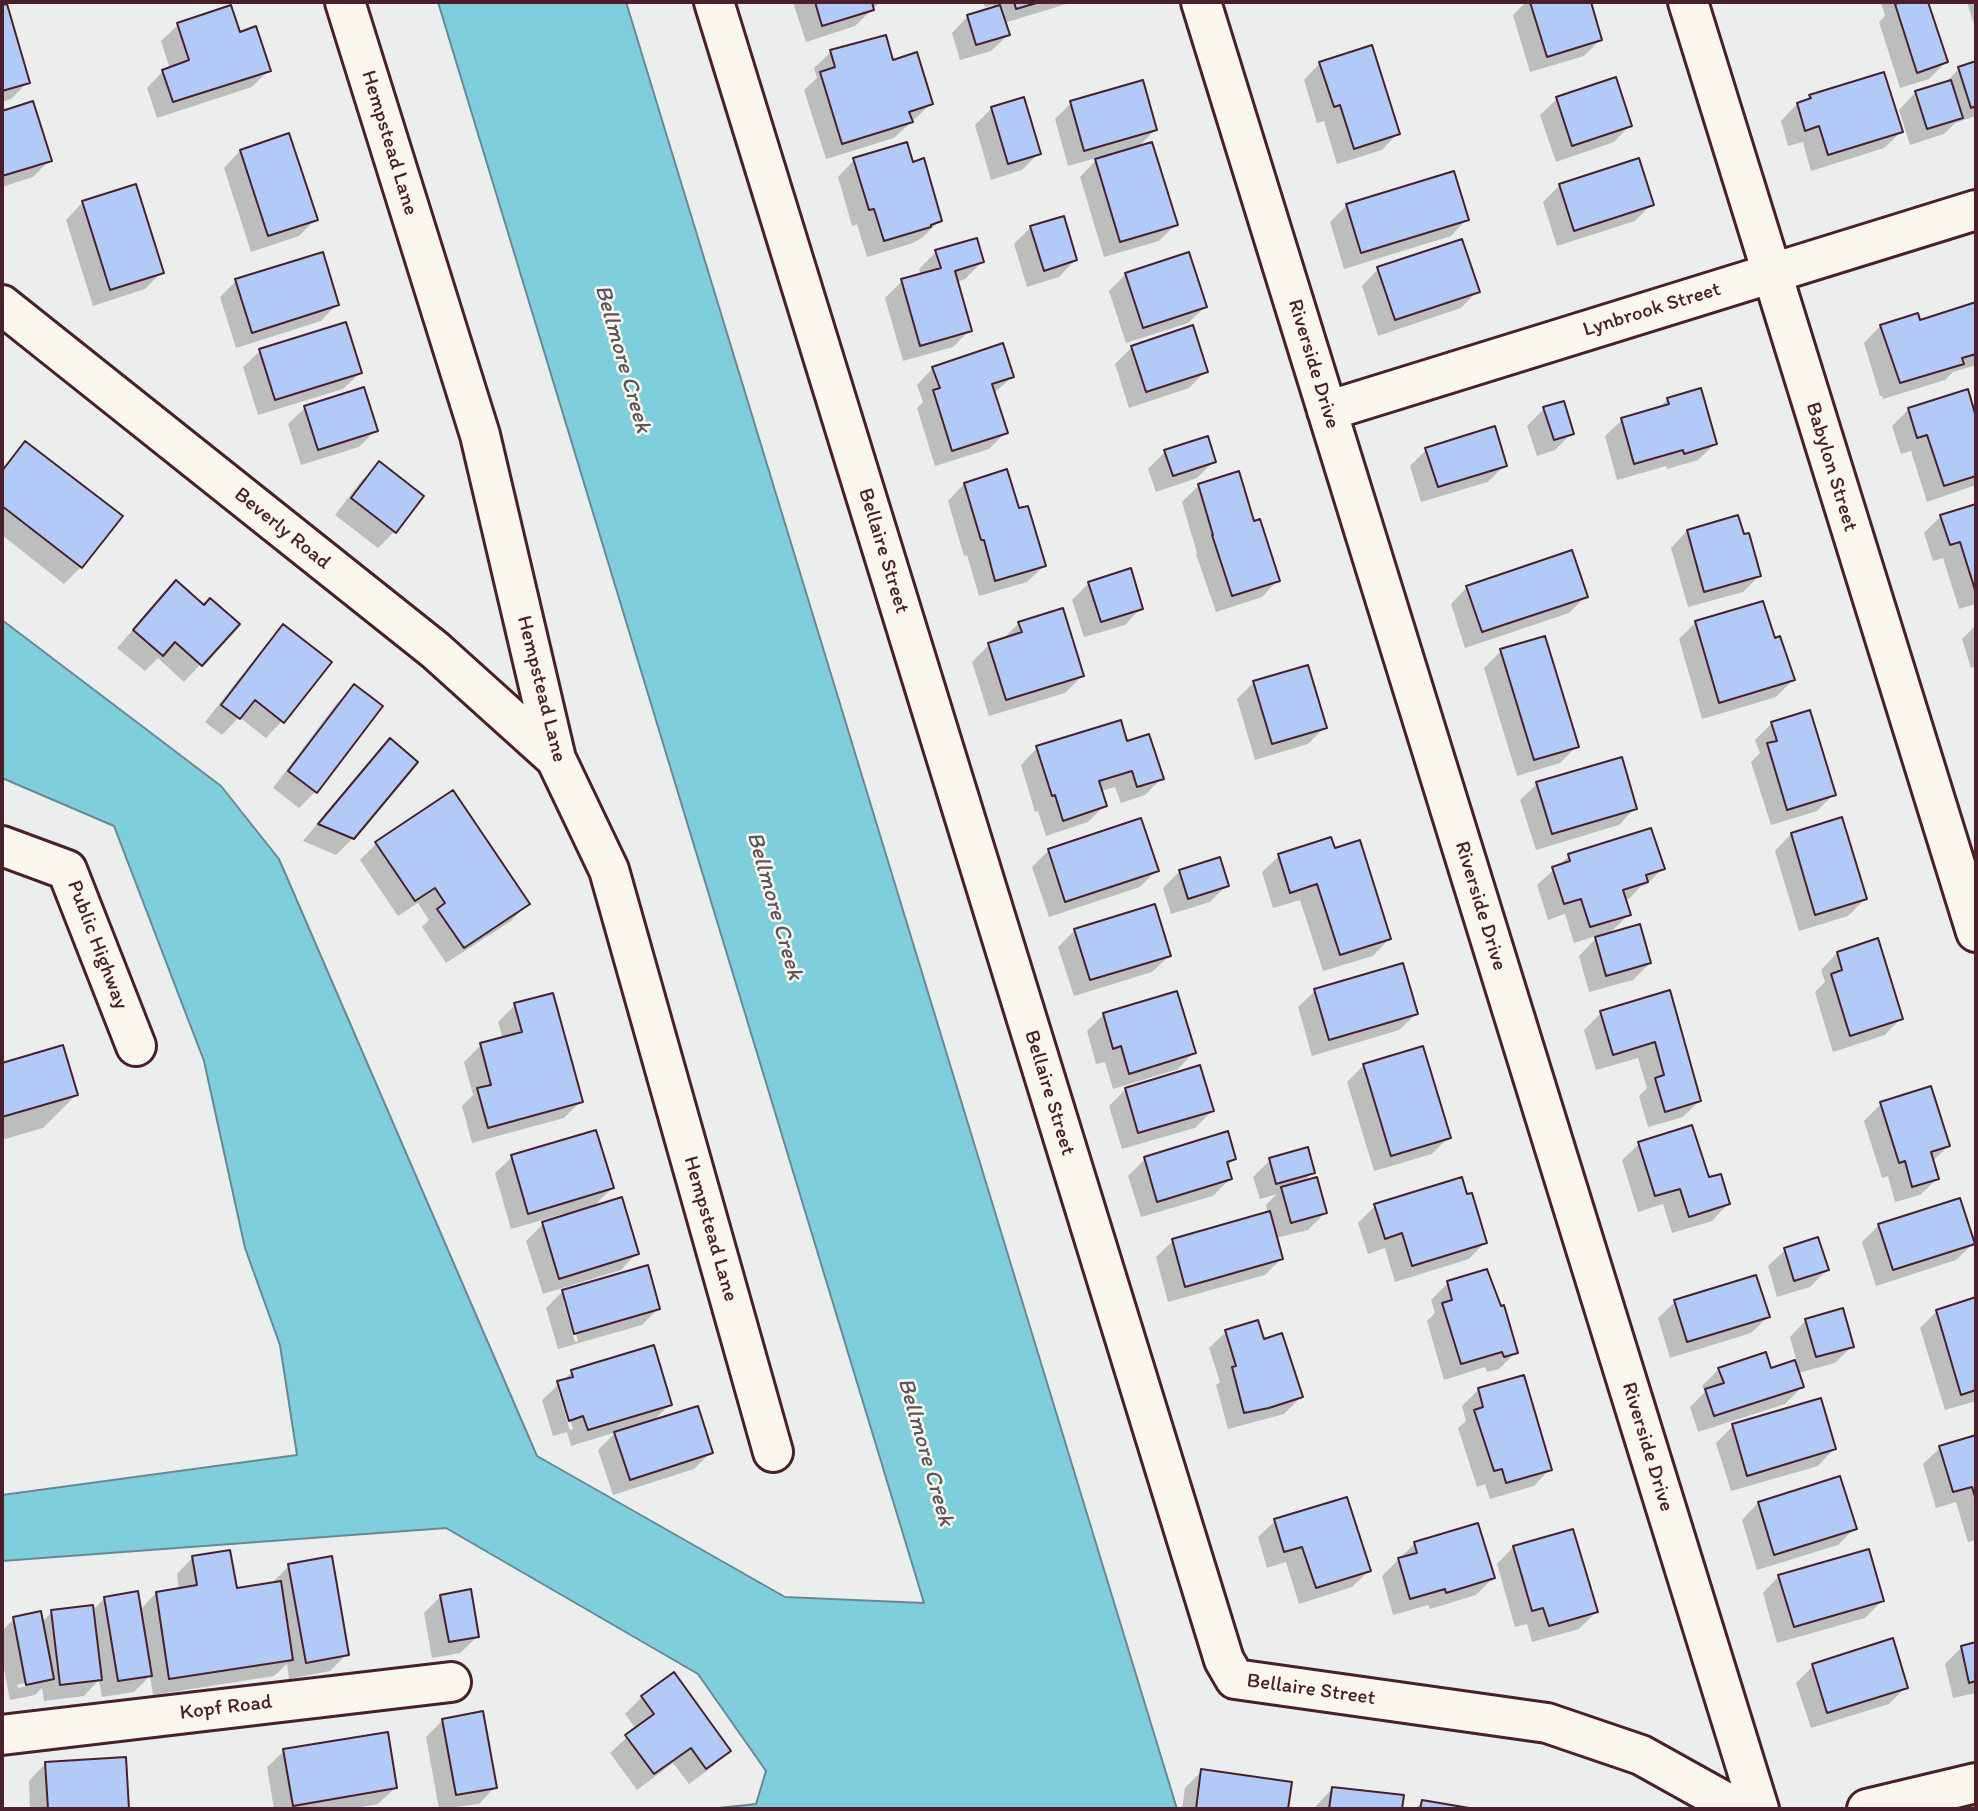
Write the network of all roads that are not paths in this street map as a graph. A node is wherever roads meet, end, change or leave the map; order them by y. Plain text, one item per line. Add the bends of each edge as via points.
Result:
1 (345, 2) edge
2 (714, 2) edge
3 (1201, 2) edge
4 (1688, 2) edge
5 (1976, 210) edge
6 (1771, 273) junction
7 (2, 305) edge
8 (1327, 411) junction
9 (556, 759) junction
10 (2, 846) edge
11 (1976, 932) edge
12 (136, 1046) dead end
13 (774, 1452) dead end
14 (451, 1682) dead end
15 (2, 1735) edge
16 (1976, 1783) edge
17 (1738, 1809) edge
18 (1759, 1809) edge
19 (1867, 1809) edge

1 - 9 street, Hempstead Lane via 480,435
2 - 17 street, Bellaire Street via 1224,1660 1235,1679 1547,1723 1641,1755
3 - 8 street, Riverside Drive
4 - 6 street, Babylon Street
5 - 6 street, Lynbrook Street
6 - 8 street, Lynbrook Street
6 - 11 street, Babylon Street
7 - 9 street, Beverly Road via 435,650
8 - 18 street, Riverside Drive
9 - 13 street, Hempstead Lane via 609,870
10 - 12 street, Public Highway via 67,870
14 - 15 street, Kopf Road
16 - 19 street

